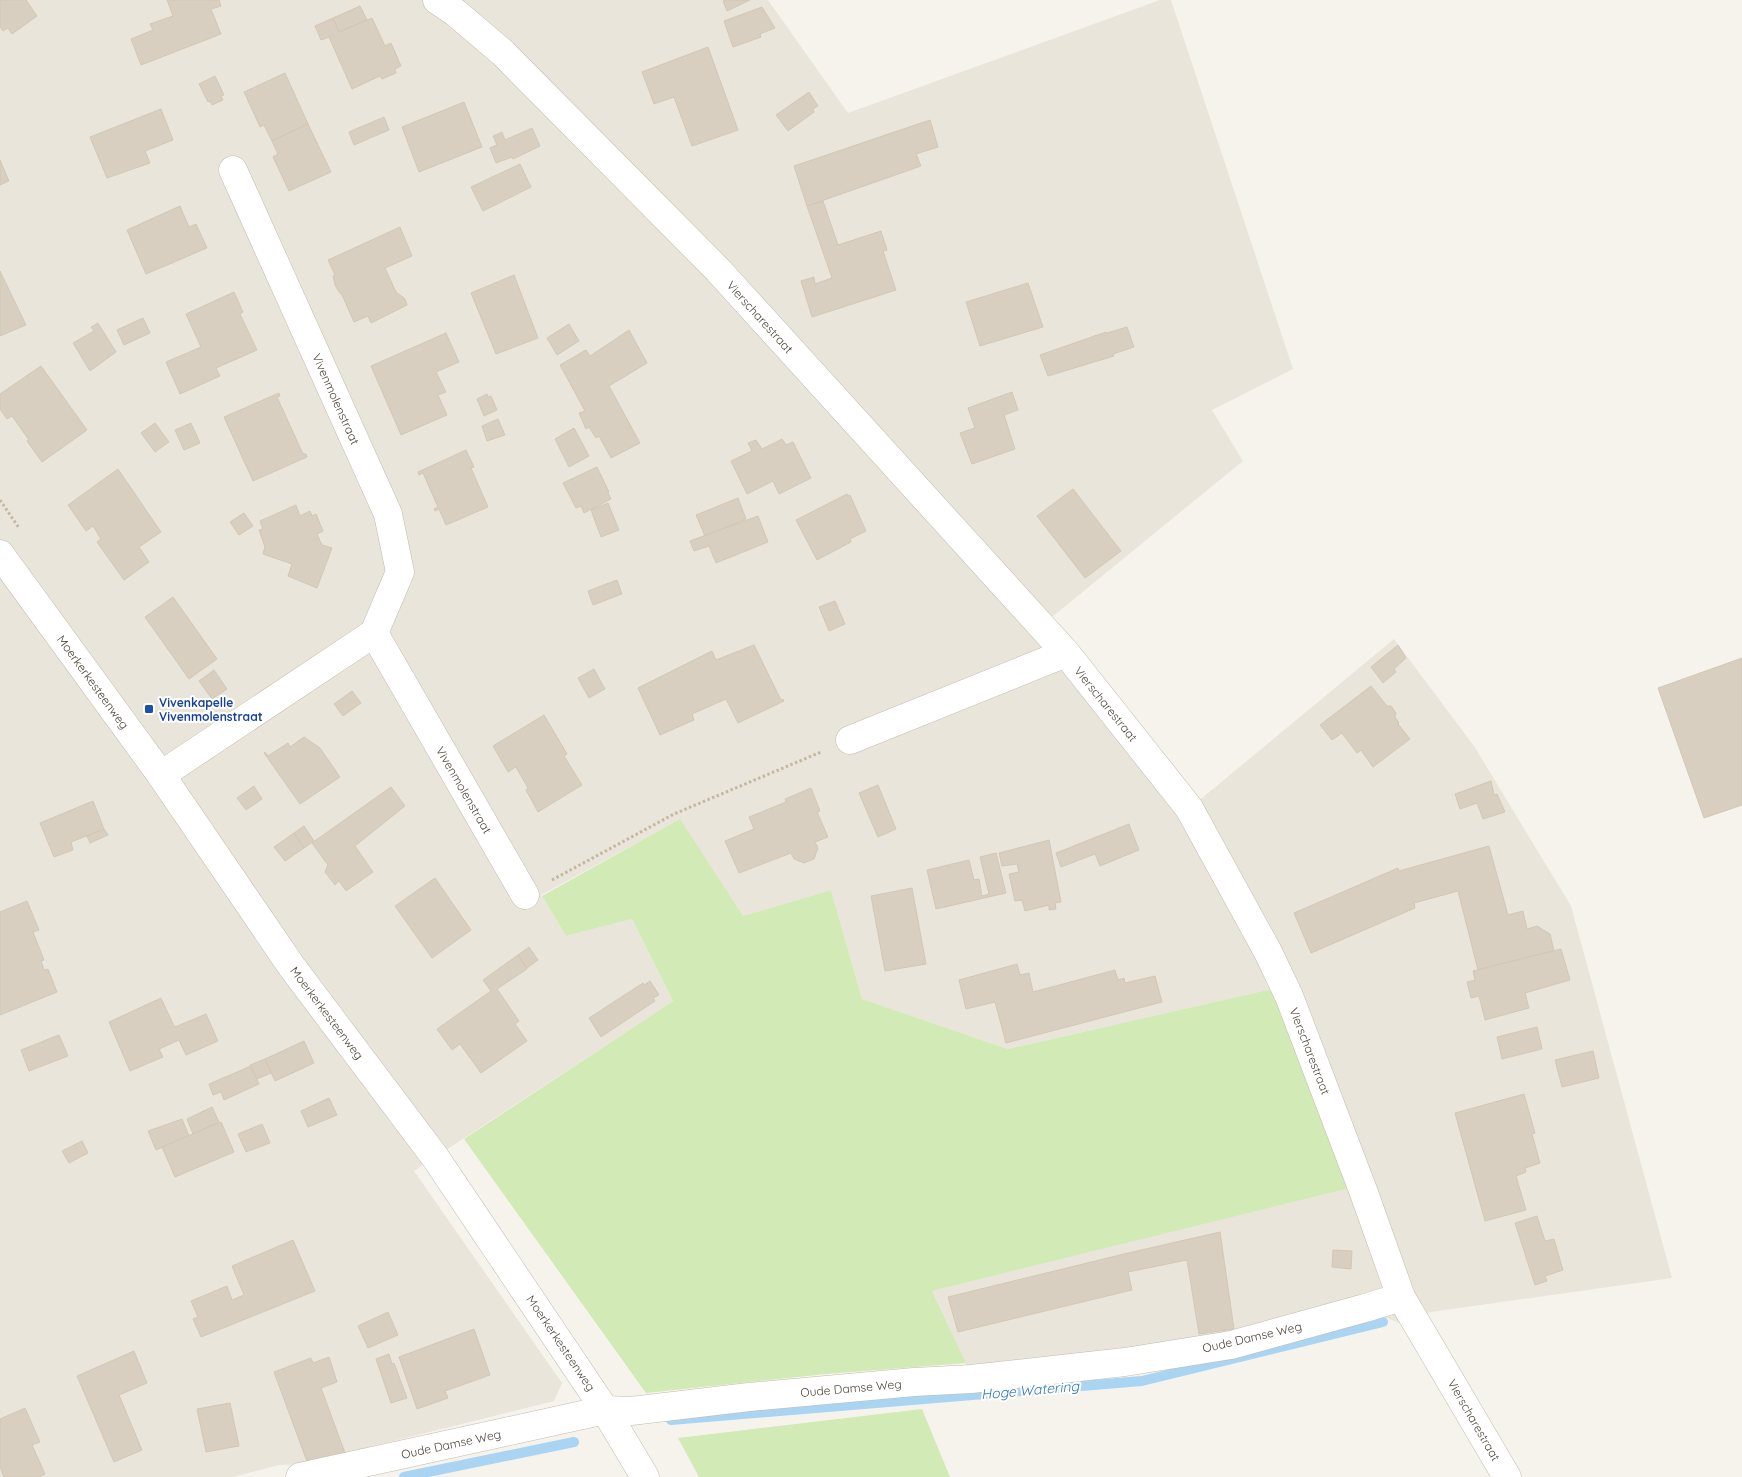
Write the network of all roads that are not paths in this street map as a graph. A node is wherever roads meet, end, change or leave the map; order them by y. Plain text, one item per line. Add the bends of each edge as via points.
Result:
1 (454, 4) edge
2 (233, 170) dead end
3 (0, 554) edge
4 (374, 633) junction
5 (1066, 653) junction
6 (850, 740) road end
7 (161, 775) junction
8 (525, 895) road end
9 (1401, 1297) junction
10 (605, 1410) junction
11 (300, 1477) edge
12 (645, 1477) edge
13 (1507, 1477) edge

1 - 5 street, Vierscharestraat via 718,270
2 - 4 street, Vivenmolenstraat via 388,514 400,572
3 - 7 street, Moerkerkesteenweg
4 - 7 street
4 - 8 street, Vivenmolenstraat
5 - 6 street
5 - 9 street, Vierscharestraat via 1190,808 1268,952 1293,1005
7 - 10 street, Moerkerkesteenweg via 292,967 435,1157
9 - 10 street, Oude Damse Weg via 1231,1345 1125,1362 971,1379 749,1396 631,1411
9 - 13 street, Vierscharestraat
10 - 11 street, Oude Damse Weg
10 - 12 street, Moerkerkesteenweg

